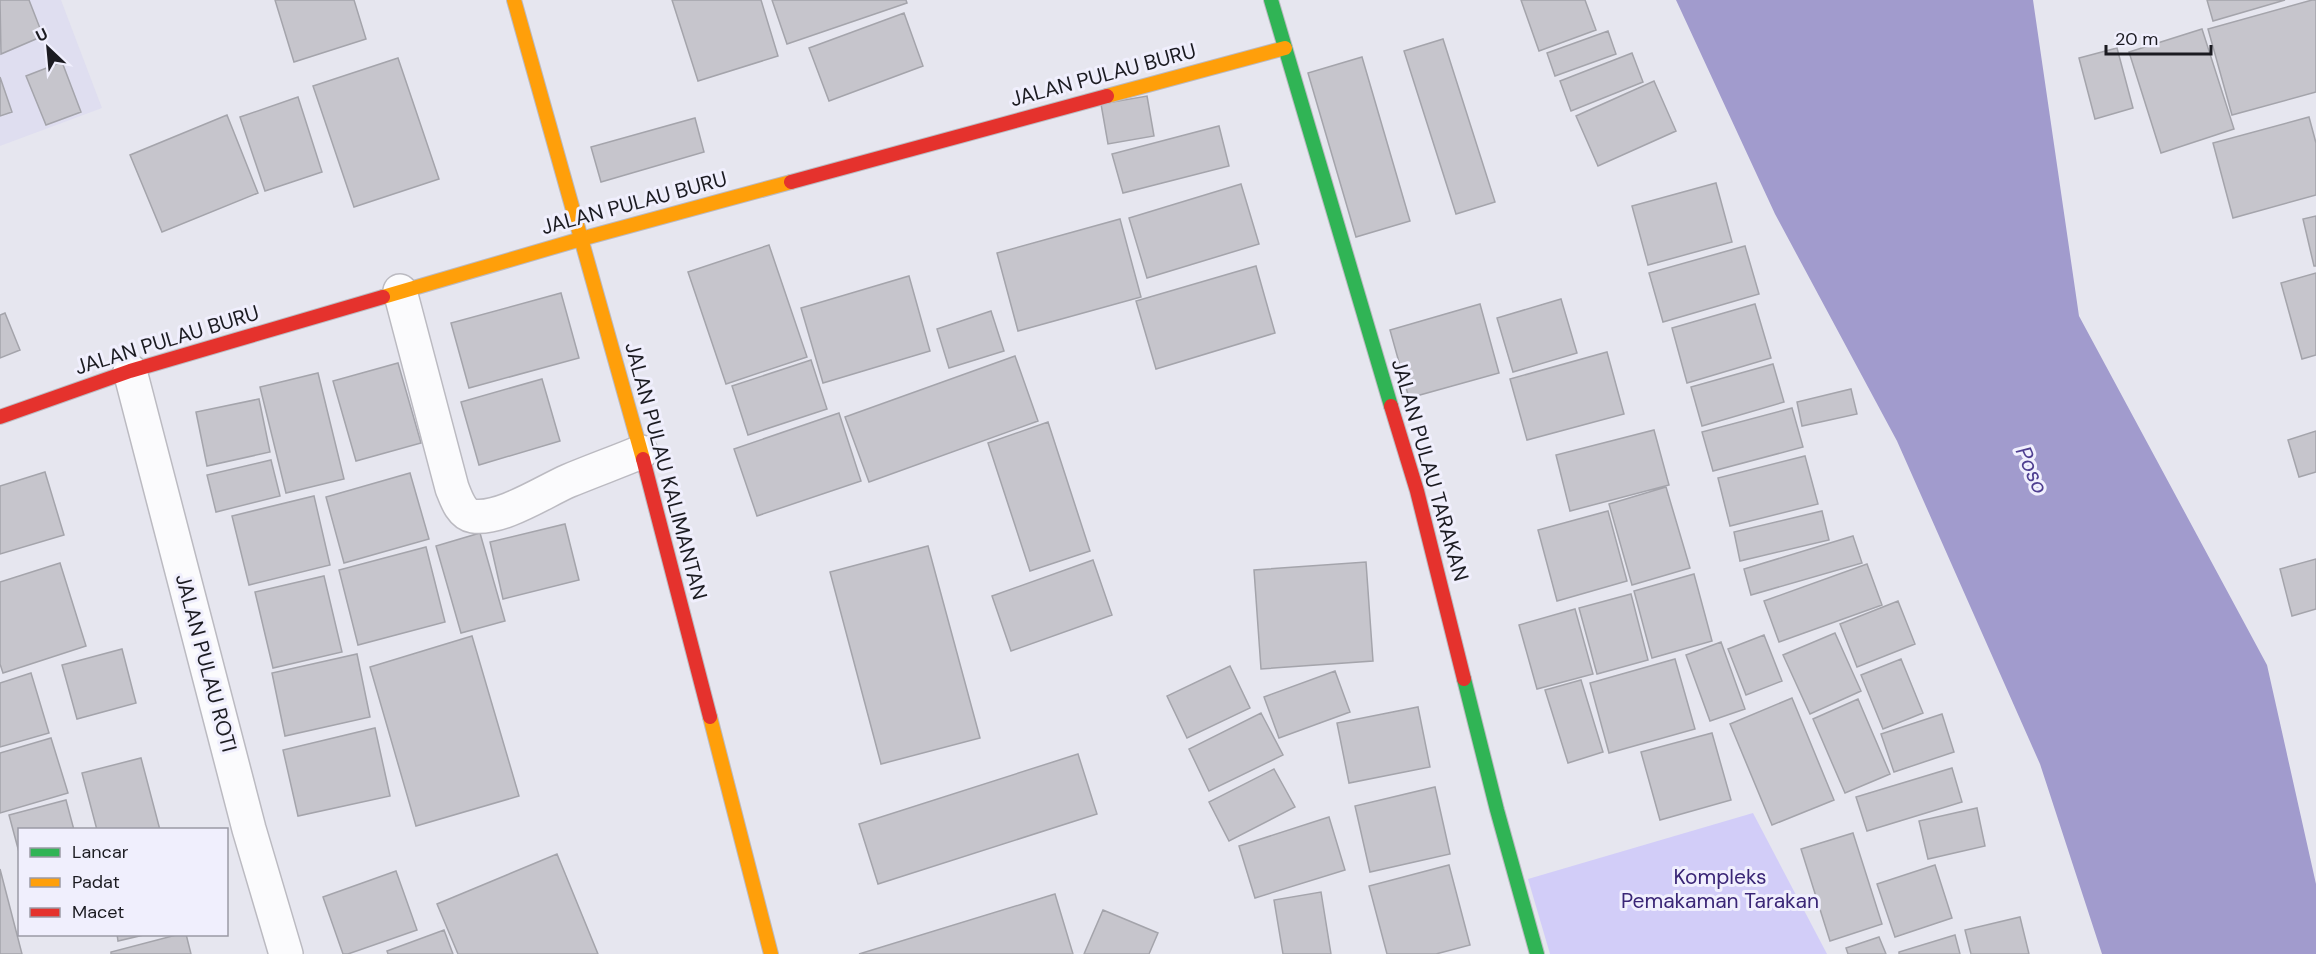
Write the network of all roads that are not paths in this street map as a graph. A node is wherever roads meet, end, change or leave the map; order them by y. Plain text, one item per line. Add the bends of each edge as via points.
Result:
1 (514, 0) edge
2 (1271, 0) edge
3 (1285, 48) junction
4 (581, 239) junction
5 (400, 291) junction
6 (130, 371) junction
7 (0, 417) edge
8 (641, 452) junction
9 (286, 954) edge
10 (771, 954) edge
11 (1537, 954) edge

1 - 4 street, JALAN PULAU KALIMANTAN
2 - 3 street, JALAN PULAU TARAKAN
3 - 4 street, JALAN PULAU BURU
3 - 11 street, JALAN PULAU TARAKAN via 1419,501
4 - 5 street, JALAN PULAU BURU
4 - 8 street, JALAN PULAU KALIMANTAN
5 - 6 street, JALAN PULAU BURU
5 - 8 street via 452,488 461,508 471,516 517,505
6 - 7 street, JALAN PULAU BURU
6 - 9 street, JALAN PULAU ROTI via 249,829
8 - 10 street, JALAN PULAU KALIMANTAN

